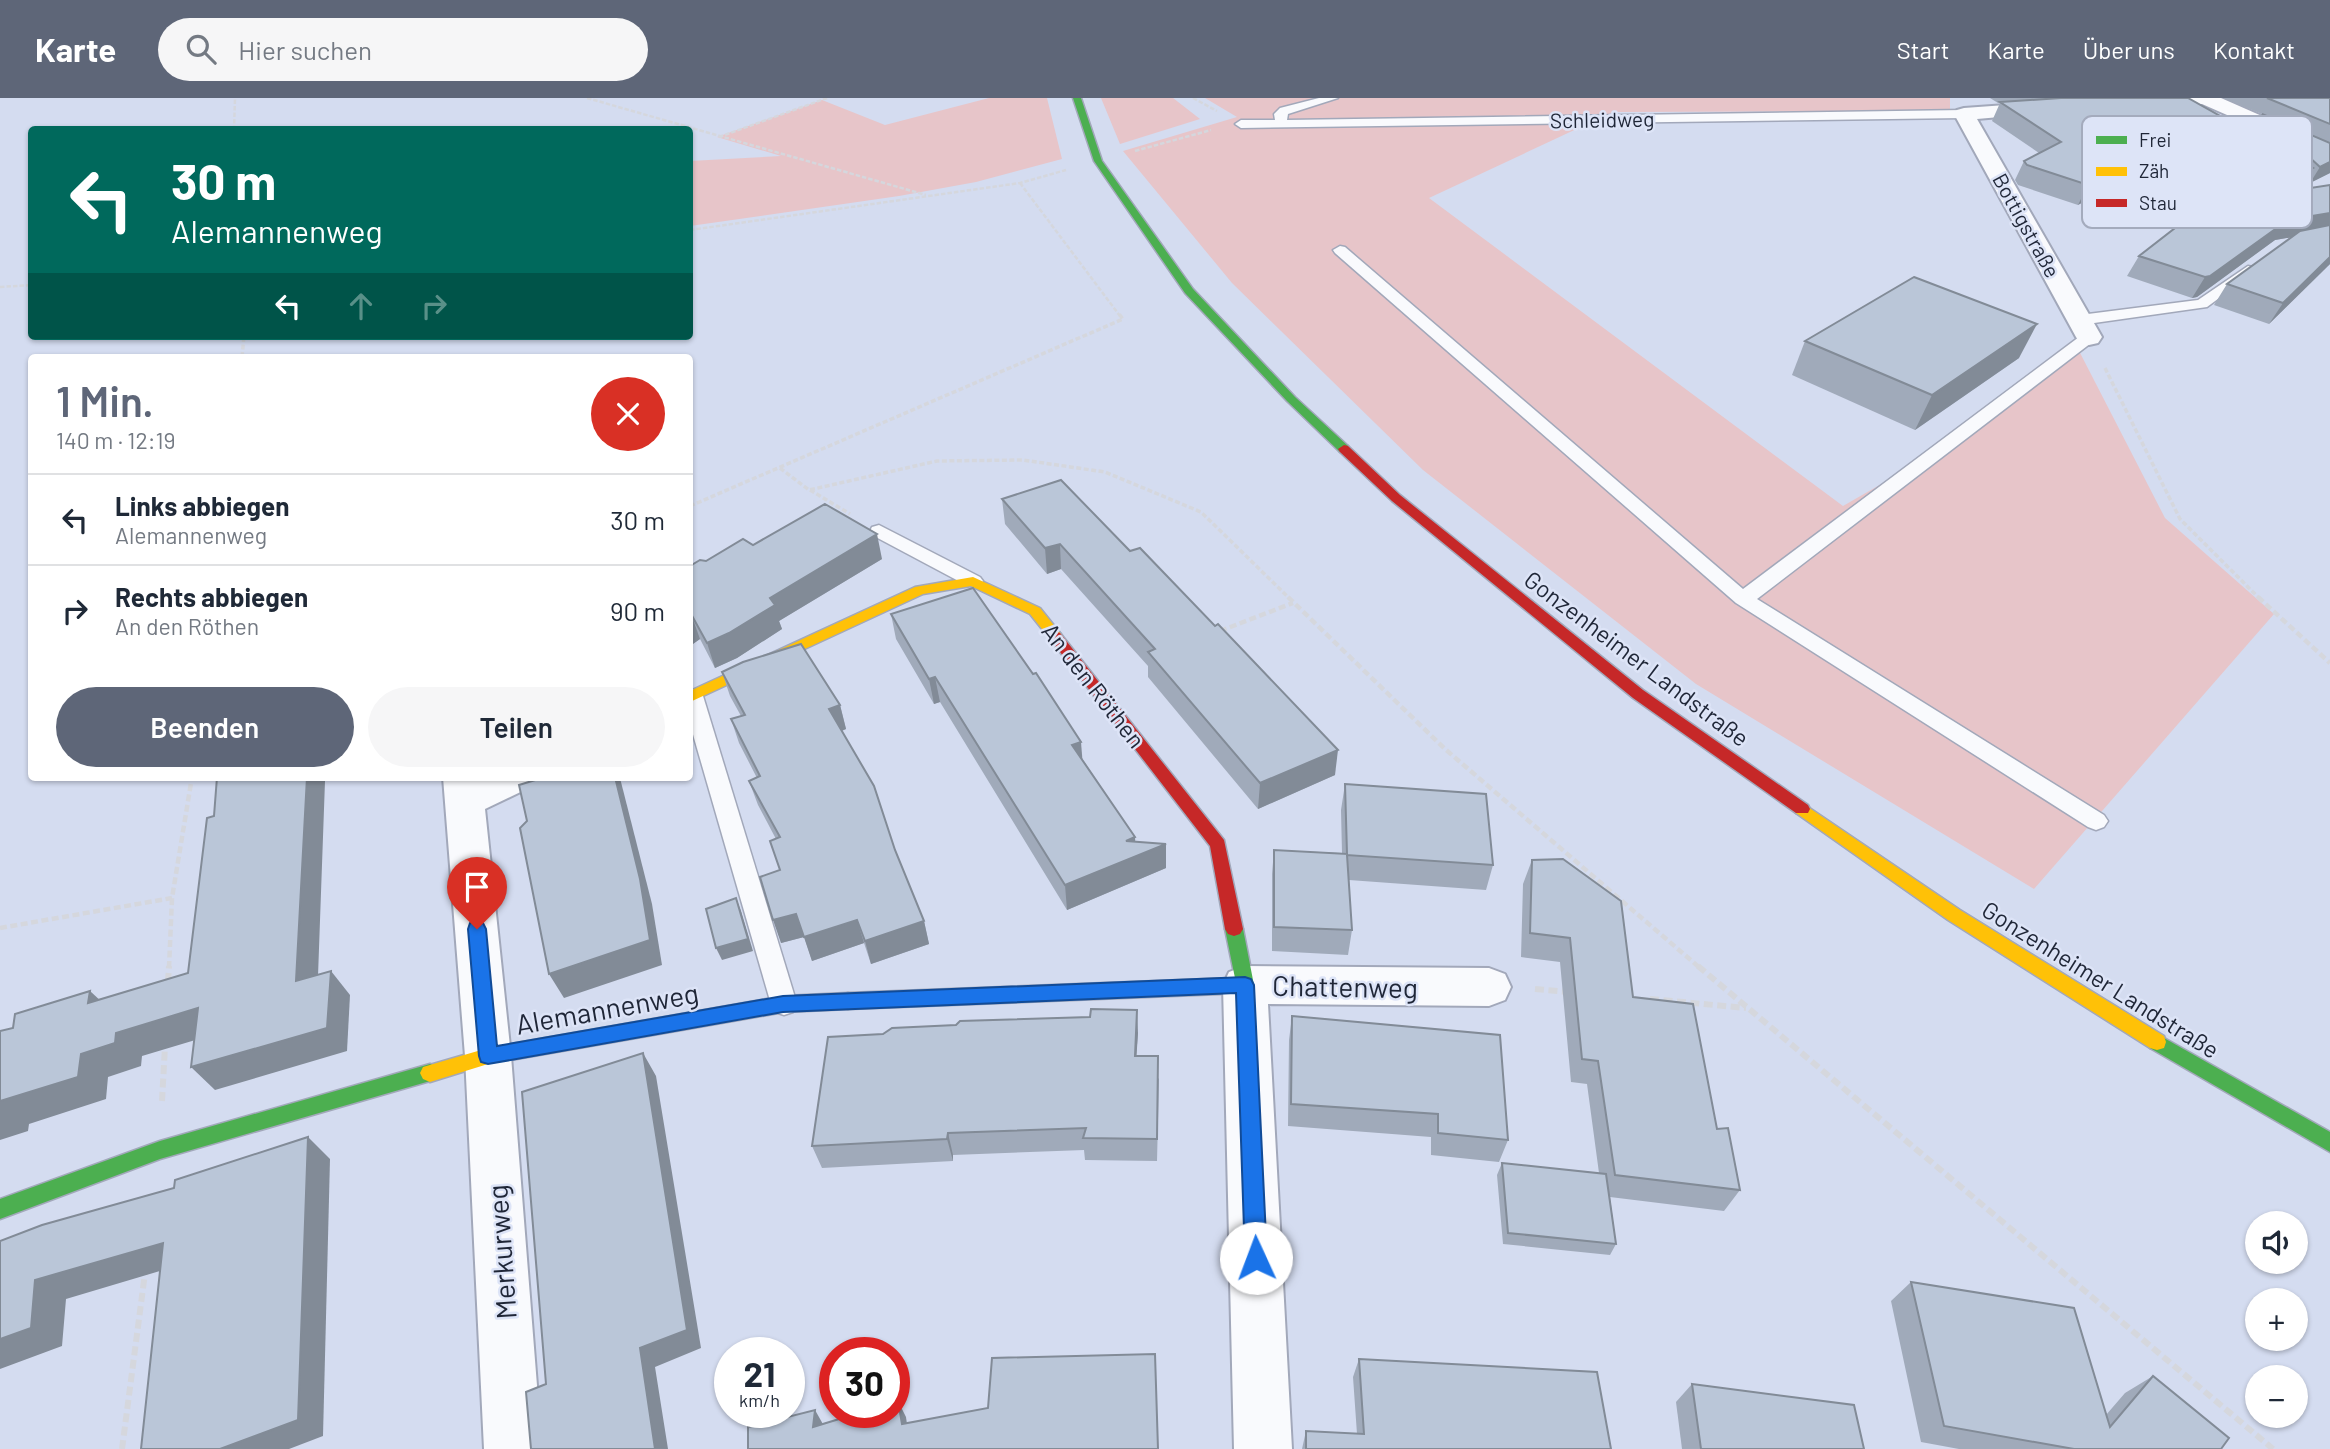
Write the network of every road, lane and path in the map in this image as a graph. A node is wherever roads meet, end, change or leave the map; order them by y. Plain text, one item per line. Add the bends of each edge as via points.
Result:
1 (235, 98) edge
2 (587, 98) edge
3 (827, 98) edge
4 (1077, 98) edge
5 (1193, 98) edge
6 (1332, 98) edge
7 (2204, 98) edge
8 (2122, 103) edge
9 (2070, 107) edge
10 (1964, 114) junction
11 (2244, 116) edge
12 (1281, 122) junction
13 (1241, 124) junction
14 (234, 126) edge
15 (680, 126) edge
16 (693, 130) edge
17 (717, 137) junction
18 (2312, 146) edge
19 (2330, 154) edge
20 (1098, 160) junction
21 (1020, 183) junction
22 (929, 196) junction
23 (693, 230) edge
24 (1340, 250) dead end
25 (2262, 260) edge
26 (28, 285) edge
27 (0, 287) edge
28 (2085, 329) junction
29 (780, 468) junction
30 (809, 490) junction
31 (693, 505) edge
32 (879, 531) joint
33 (973, 581) junction
34 (1743, 599) junction
35 (1293, 603) junction
36 (1217, 632) edge
37 (2330, 663) edge
38 (693, 695) edge
39 (693, 703) edge
40 (191, 781) edge
41 (499, 781) edge
42 (464, 789) edge
43 (2096, 821) dead end
44 (0, 928) edge
45 (1245, 985) junction
46 (1489, 987) joint
47 (1570, 992) edge
48 (1638, 998) edge
49 (783, 1004) junction
50 (1747, 1008) junction
51 (488, 1056) junction
52 (2330, 1143) edge
53 (0, 1209) edge
54 (513, 1449) edge
55 (1264, 1449) edge
56 (2273, 1449) edge

1 - 14 path
2 - 15 path
3 - 17 path
4 - 20 street, Gonzenheimer Landstraße
5 - 13 path
6 - 12 lane via 1283,111
7 - 8 street
7 - 11 street
9 - 10 street
10 - 12 lane, Schleidweg
10 - 28 street, Bottigstraße
12 - 13 lane, Schleidweg
13 - 20 path
16 - 17 path
17 - 22 path
18 - 19 street
20 - 21 path
20 - 52 street, Gonzenheimer Landstraße via 1189,291 1291,399 1396,498 1637,694 1954,915 2197,1067
21 - 22 path
21 - 29 path via 1123,319
22 - 23 path
24 - 34 lane
25 - 28 lane via 2202,304
26 - 27 path
28 - 34 lane
28 - 37 path via 2180,519
29 - 30 path
29 - 31 path
30 - 32 path
30 - 35 path via 937,461 1023,460 1105,472 1201,512
32 - 33 lane
33 - 38 street via 920,590
33 - 45 street, An den Röthen via 1035,611 1218,844
34 - 43 lane
35 - 36 path
35 - 50 path via 1445,749
39 - 49 lane
40 - 44 path via 172,898
41 - 42 street
42 - 51 street
45 - 46 street, Chattenweg
45 - 49 street, Alemannenweg
45 - 55 street, Chattenweg
46 - 47 path
48 - 50 path
49 - 51 street, Alemannenweg
50 - 56 path
51 - 53 street, Alemannenweg via 160,1150
51 - 54 street, Merkurweg

